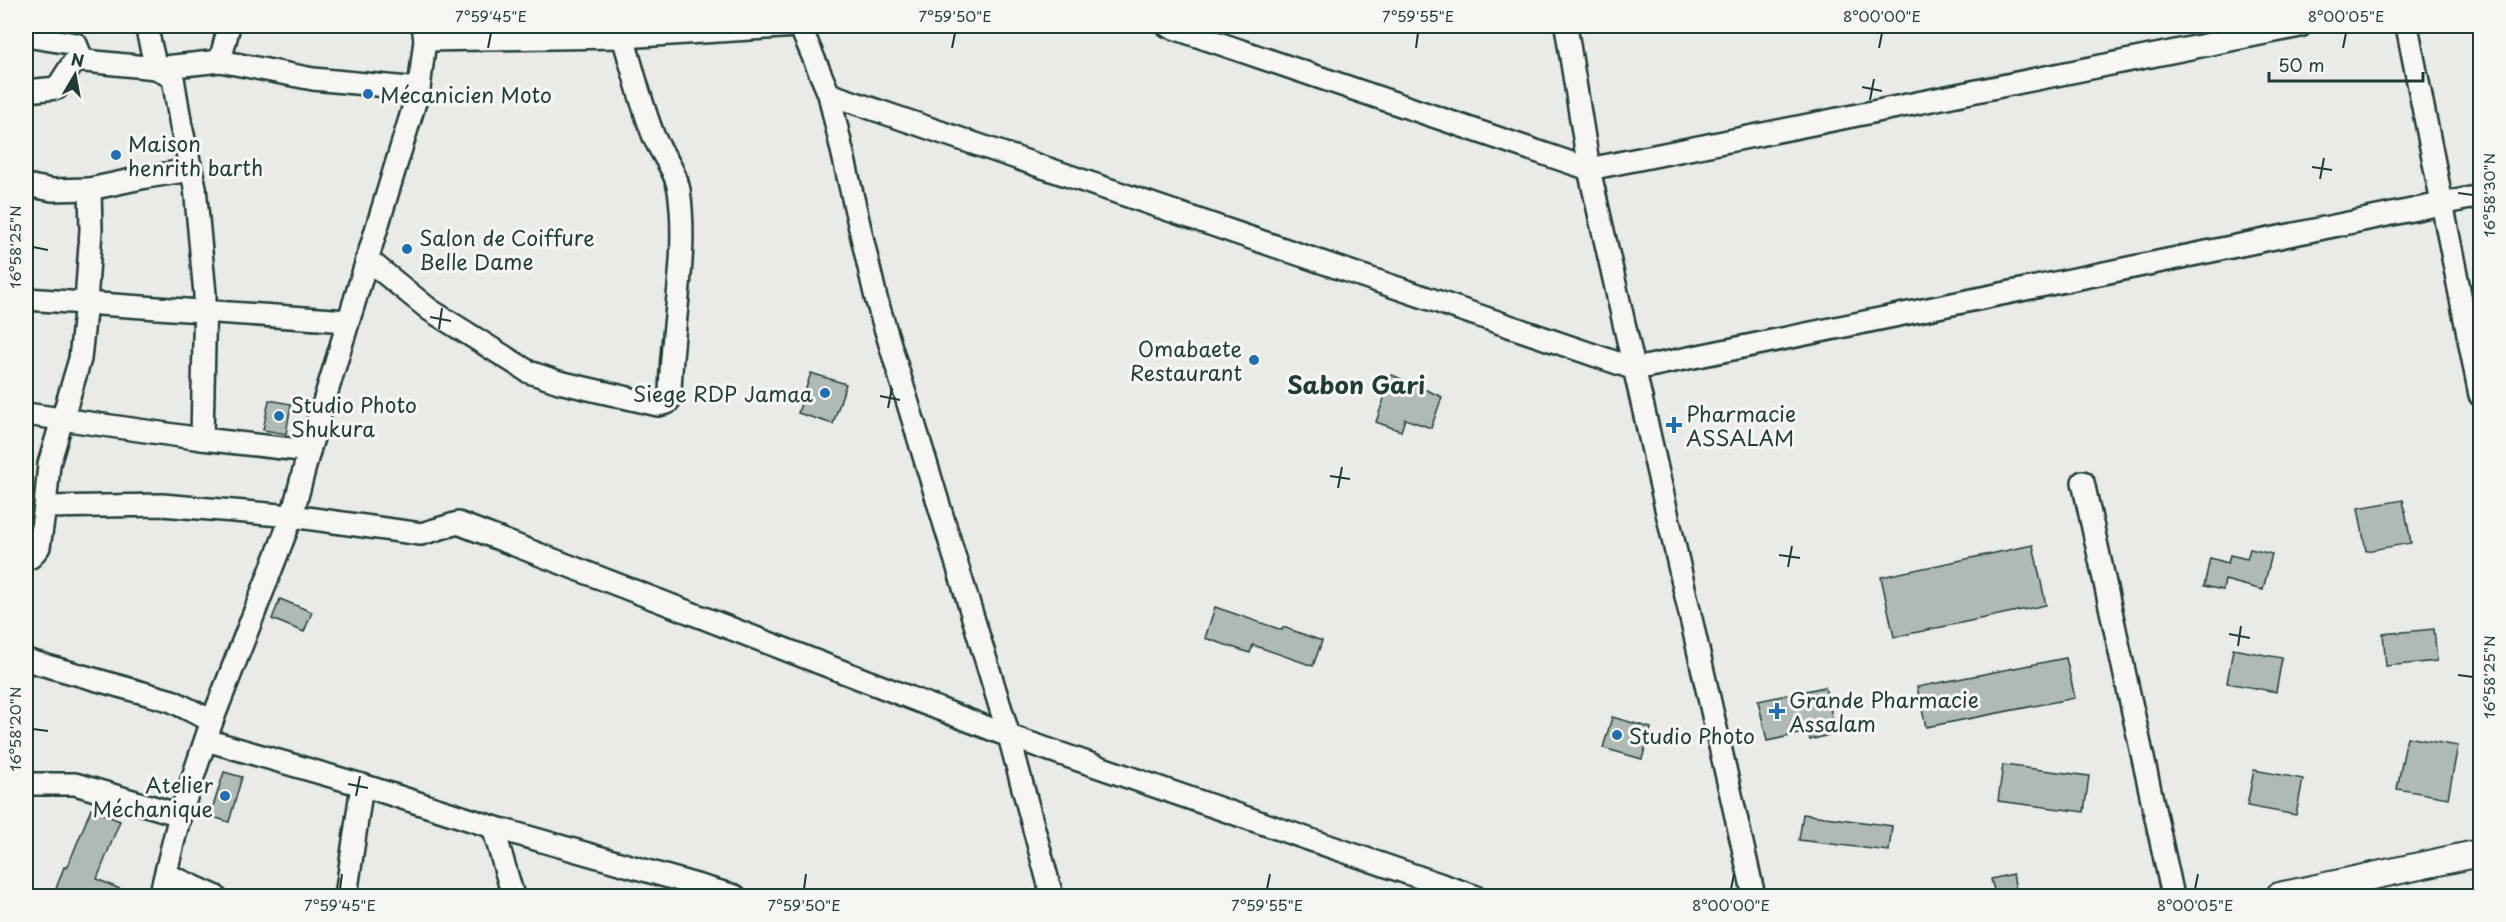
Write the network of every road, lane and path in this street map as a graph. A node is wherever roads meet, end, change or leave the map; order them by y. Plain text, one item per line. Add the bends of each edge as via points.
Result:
1 (146, 26) edge
2 (229, 26) edge
3 (799, 26) edge
4 (1168, 26) edge
5 (1566, 26) edge
6 (2300, 26) edge
7 (2407, 26) edge
8 (424, 33) edge
9 (26, 36) edge
10 (623, 37) junction
11 (83, 61) junction
12 (220, 61) junction
13 (156, 68) junction
14 (419, 89) junction
15 (26, 92) edge
16 (829, 94) junction
17 (1588, 169) junction
18 (191, 170) junction
19 (26, 185) edge
20 (90, 189) junction
21 (2481, 196) edge
22 (2442, 204) junction
23 (367, 259) junction
24 (26, 299) edge
25 (86, 302) junction
26 (205, 311) junction
27 (348, 321) junction
28 (1635, 369) junction
29 (2481, 395) edge
30 (26, 414) edge
31 (62, 420) junction
32 (202, 439) junction
33 (309, 451) junction
34 (2083, 482) dead end
35 (45, 507) junction
36 (292, 516) junction
37 (26, 557) edge
38 (26, 660) edge
39 (209, 730) junction
40 (1009, 736) junction
41 (26, 784) edge
42 (362, 785) junction
43 (180, 815) junction
44 (493, 827) junction
45 (2481, 853) edge
46 (166, 874) junction
47 (160, 897) edge
48 (215, 897) edge
49 (346, 897) edge
50 (513, 897) edge
51 (735, 897) edge
52 (1052, 897) edge
53 (1474, 897) edge
54 (1754, 897) edge
55 (2173, 897) edge
56 (2279, 897) edge

1 - 13 street
2 - 12 street
3 - 10 street
3 - 16 street
4 - 17 street
5 - 17 street
6 - 17 street
7 - 22 street
8 - 10 street
8 - 14 street
9 - 11 street via 76,44
10 - 23 street via 653,135 671,166 679,190 682,231 667,404 658,405 529,372 430,310
11 - 13 street
11 - 15 street via 75,60 57,88
12 - 13 street
12 - 14 street via 313,79
13 - 18 street via 173,78
14 - 23 street
16 - 28 street
16 - 40 street via 876,298
17 - 28 street
18 - 20 street
18 - 26 street
19 - 20 street via 52,190
20 - 25 street
21 - 22 street
22 - 28 street
22 - 29 street
23 - 27 street
24 - 25 street
25 - 26 street
25 - 31 street via 80,359
26 - 27 street
26 - 32 street
27 - 33 street
28 - 54 street
30 - 31 street
31 - 32 street
31 - 35 street via 49,465
32 - 33 street
33 - 36 street
34 - 55 street
35 - 36 street via 162,505
35 - 37 street via 39,547
36 - 39 street
36 - 40 street via 421,534 458,523
38 - 39 street via 172,701
39 - 42 street
39 - 43 street
40 - 52 street
40 - 53 street
41 - 43 street via 75,784
42 - 44 street
42 - 49 street
43 - 46 street
44 - 50 street
44 - 51 street
45 - 56 main road
46 - 47 street
46 - 48 street

